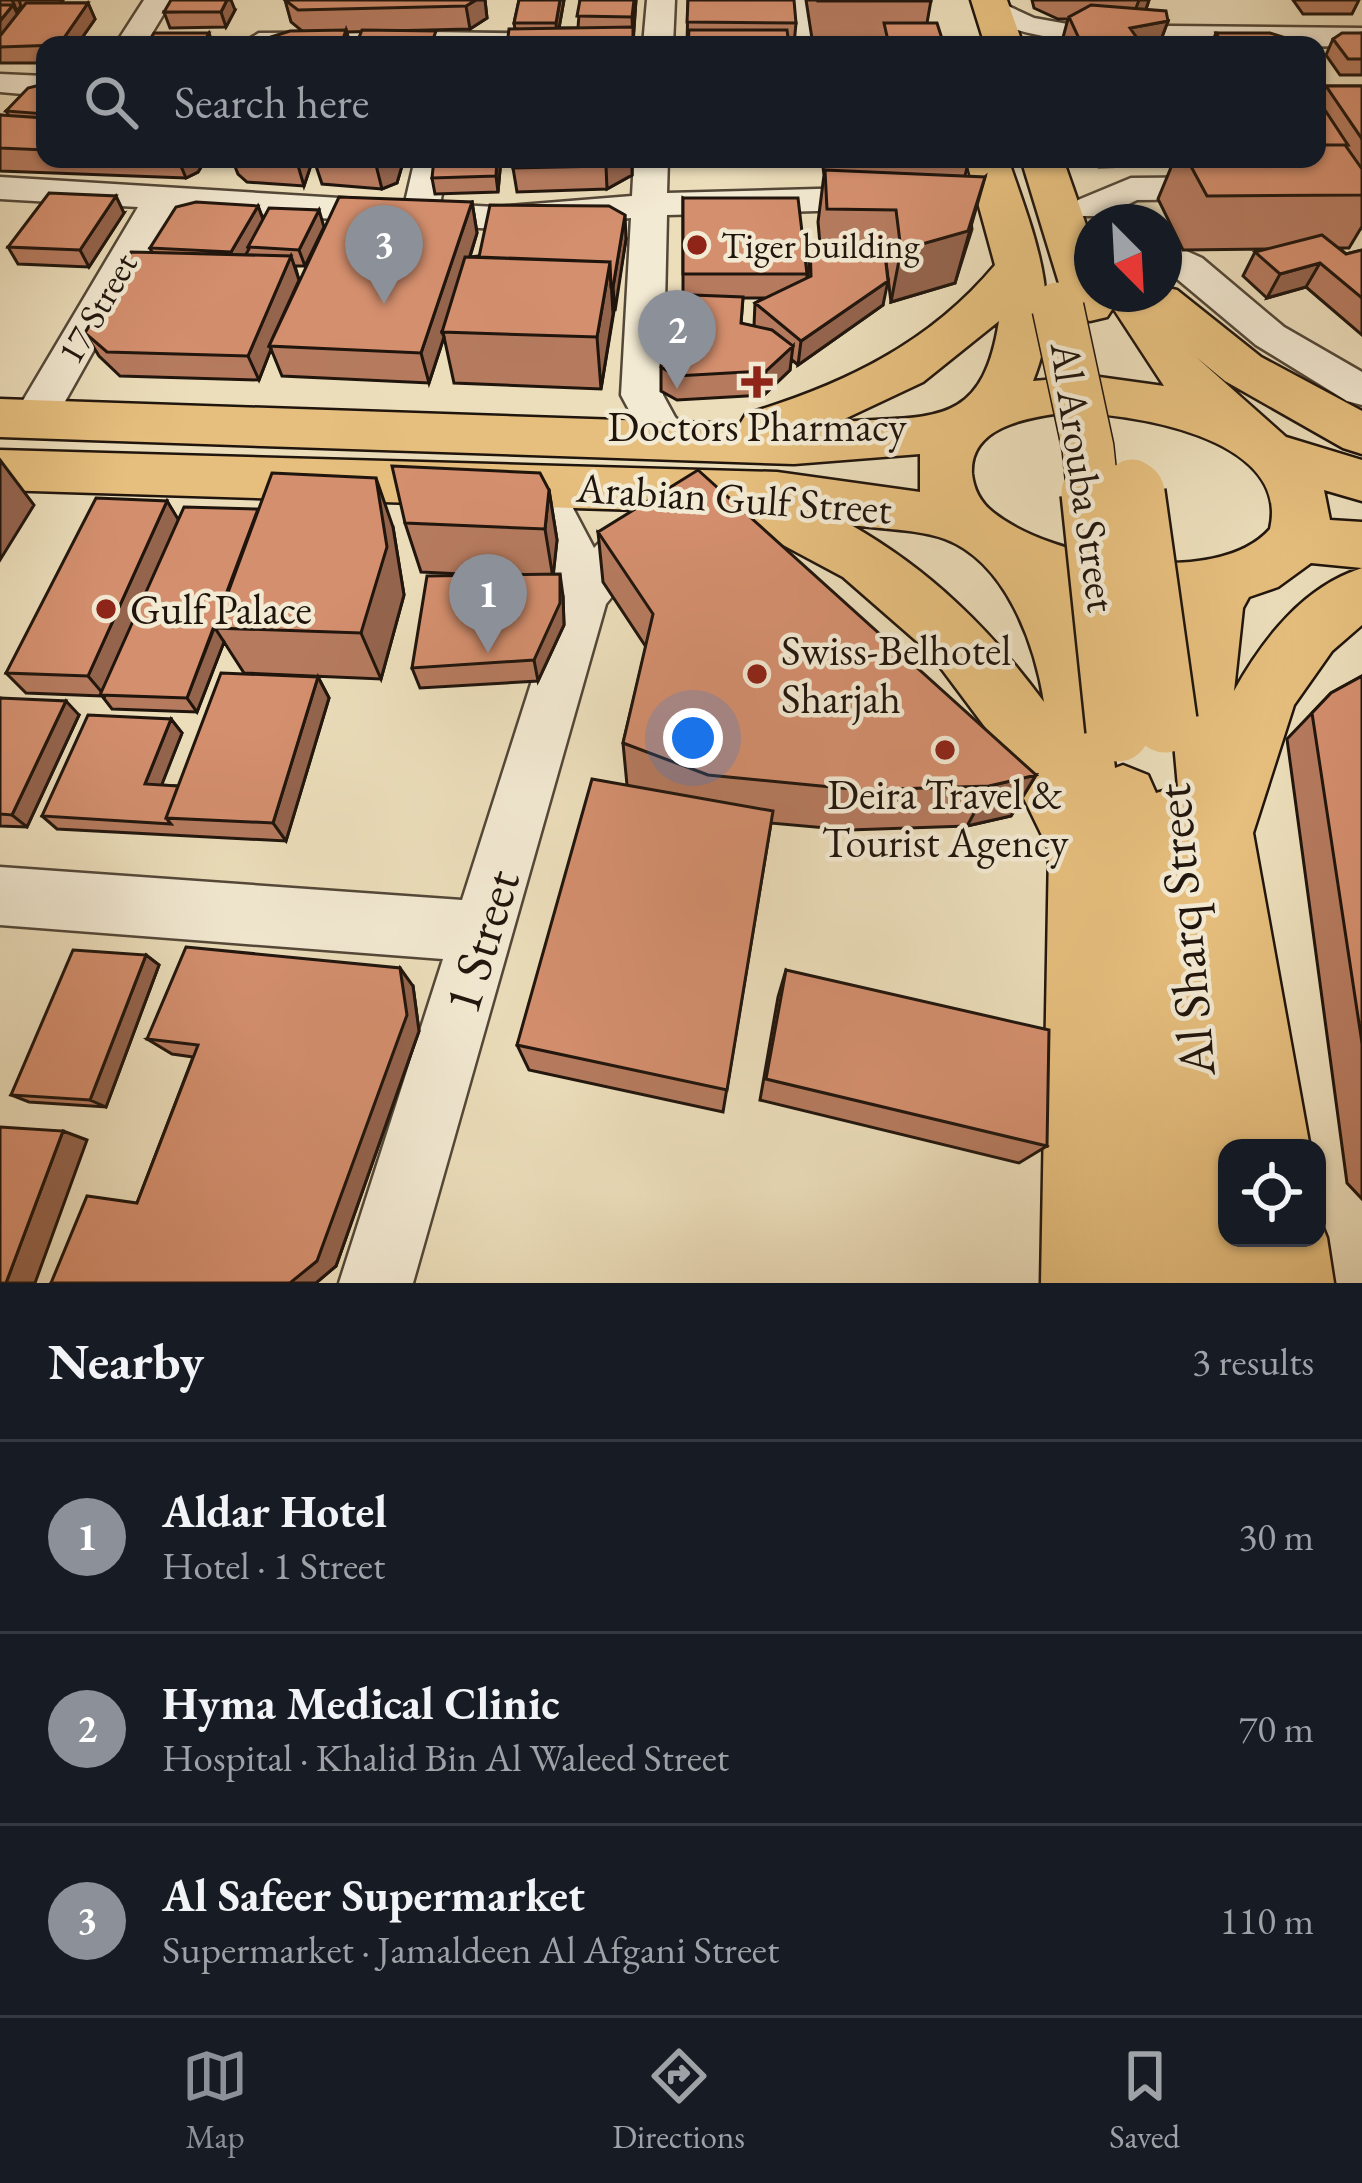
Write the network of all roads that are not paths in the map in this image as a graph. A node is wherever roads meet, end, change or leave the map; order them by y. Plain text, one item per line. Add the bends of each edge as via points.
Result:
1 (158, 0) edge
2 (661, 0) edge
3 (799, 0) edge
4 (985, 23) edge
5 (496, 32) edge
6 (136, 36) edge
7 (539, 36) edge
8 (659, 36) edge
9 (803, 36) edge
10 (1202, 36) edge
11 (1326, 37) edge
12 (1362, 37) edge
13 (36, 87) edge
14 (6, 98) edge
15 (205, 168) edge
16 (430, 168) edge
17 (650, 168) edge
18 (818, 168) edge
19 (1044, 168) edge
20 (1075, 168) edge
21 (977, 182) edge
22 (1362, 187) edge
23 (0, 188) edge
24 (180, 199) junction
25 (821, 199) junction
26 (1089, 204) edge
27 (1110, 204) edge
28 (647, 206) junction
29 (420, 215) junction
30 (1182, 262) edge
31 (1074, 294) edge
32 (1076, 312) edge
33 (1100, 312) edge
34 (1174, 312) edge
35 (1362, 391) edge
36 (974, 420) junction
37 (11, 426) edge
38 (1362, 435) edge
39 (1262, 447) junction
40 (0, 470) edge
41 (693, 474) junction
42 (1362, 481) edge
43 (538, 486) junction
44 (986, 537) junction
45 (1298, 539) junction
46 (1362, 545) edge
47 (1228, 580) junction
48 (1362, 592) edge
49 (583, 599) junction
50 (1142, 725) junction
51 (1086, 861) junction
52 (1221, 861) junction
53 (0, 896) edge
54 (484, 932) junction
55 (1267, 1139) edge
56 (1279, 1265) edge
57 (376, 1283) edge
58 (1086, 1283) edge
59 (1144, 1283) edge

1 - 6 street
2 - 8 street
3 - 9 street
4 - 10 street
5 - 7 street
11 - 12 street
13 - 14 street
15 - 24 street, 17 Street
16 - 29 street
17 - 28 street
18 - 25 street
19 - 31 main road, Al Arouba Street
20 - 26 main road
21 - 25 street
21 - 31 main road
22 - 27 street via 1131,189
23 - 24 street
24 - 29 street
24 - 37 street, 17 Street
25 - 28 street
28 - 29 street via 534,218
28 - 41 street via 641,395
30 - 35 street via 1270,336
31 - 36 main road via 1025,296 1025,340 1012,376
31 - 41 main road via 995,300 880,385 768,426
32 - 50 main road, Al Arouba Street, bridge via 1088,448
33 - 39 main road via 1168,358
34 - 38 main road via 1243,369
36 - 39 main road, Arabian Gulf Street via 1059,396 1139,398
36 - 41 main road, Arabian Gulf Street
36 - 44 main road via 946,451 943,473 949,496
37 - 41 main road, Arabian Gulf Street
39 - 42 main road
39 - 45 main road via 1299,495
40 - 43 main road, Arabian Gulf Street
41 - 43 main road, Arabian Gulf Street
41 - 44 main road, Arabian Gulf Street via 838,499
41 - 49 street, 1 Street
41 - 51 main road via 841,544 936,615 1035,745
43 - 49 street via 568,542
44 - 47 main road, Arabian Gulf Street via 1097,578
44 - 51 main road via 1035,587 1070,662
45 - 46 main road
45 - 47 main road via 1272,566
47 - 52 main road via 1208,625 1200,677
48 - 52 main road via 1312,628 1261,704 1229,802
49 - 54 street, 1 Street
50 - 56 main road, Al Sharq Street
50 - 59 main road, Al Sharq Street via 1136,982
51 - 58 main road
52 - 55 main road
53 - 54 street
54 - 57 street, 1 Street

